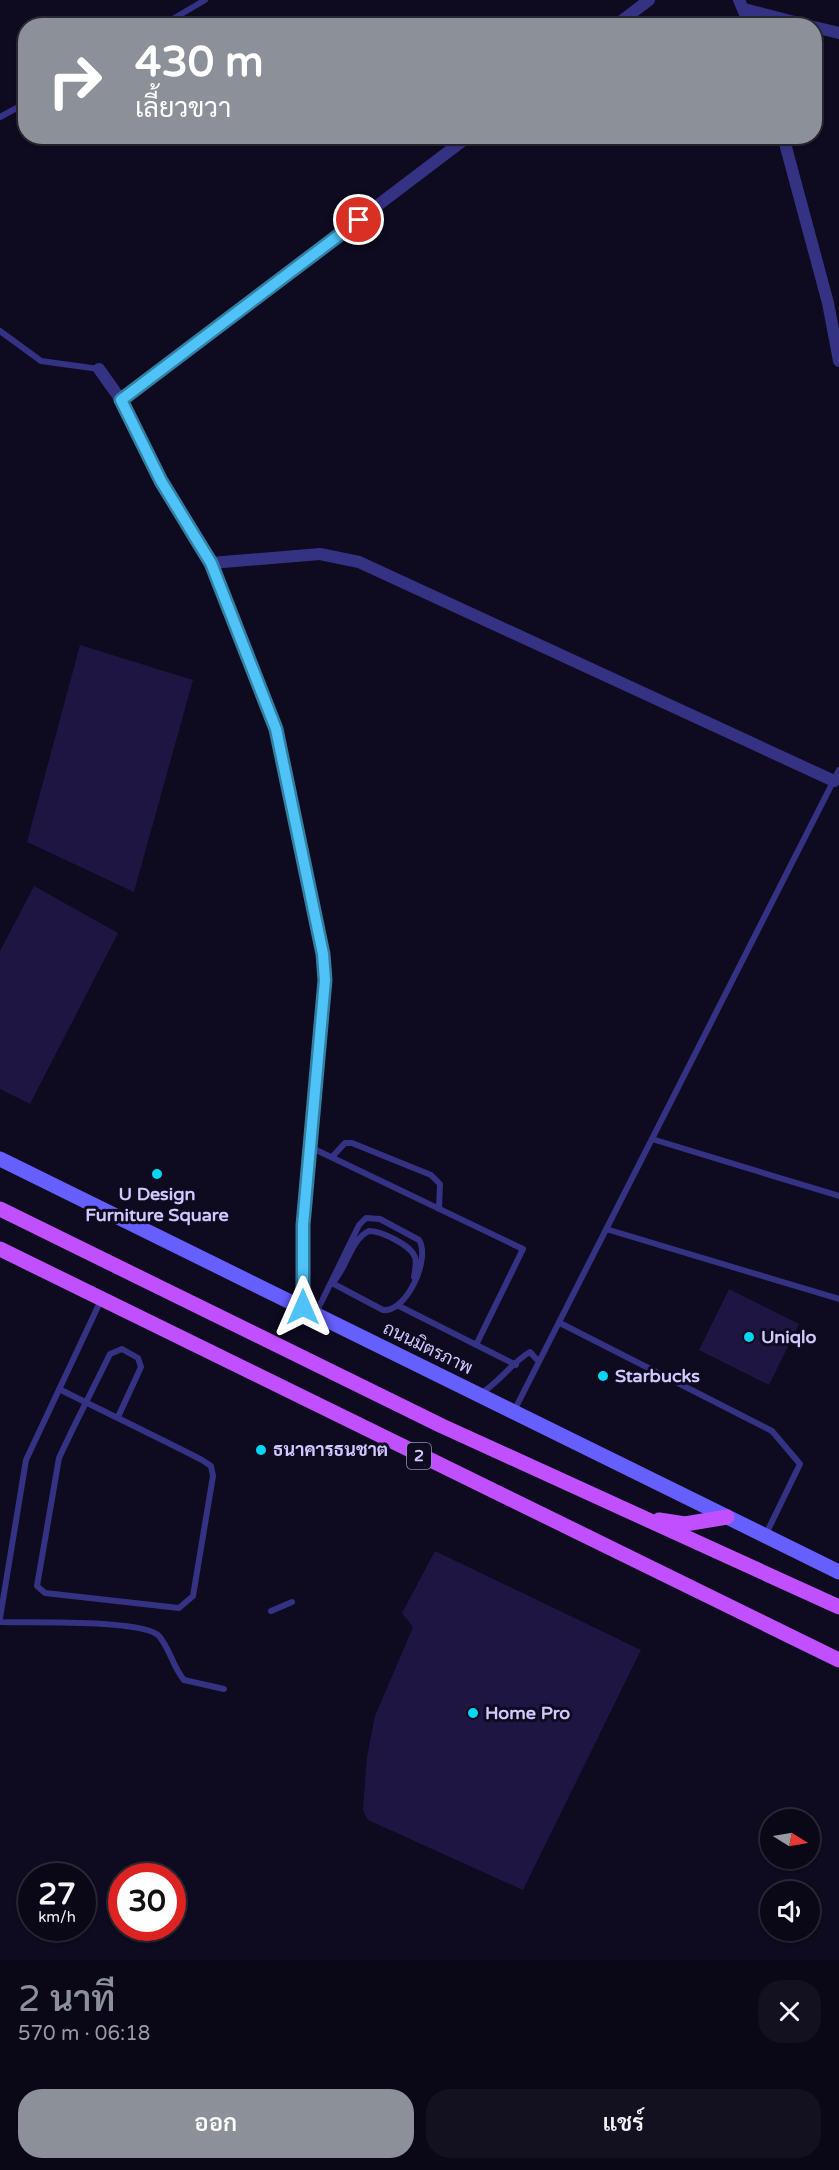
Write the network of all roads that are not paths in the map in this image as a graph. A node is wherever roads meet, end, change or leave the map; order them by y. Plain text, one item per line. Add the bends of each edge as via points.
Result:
1 (205, 0) edge
2 (649, 0) edge
3 (742, 5) edge
4 (175, 18) edge
5 (625, 18) edge
6 (784, 18) edge
7 (822, 29) edge
8 (839, 33) edge
9 (18, 107) edge
10 (0, 117) edge
11 (458, 144) edge
12 (785, 144) edge
13 (0, 325) edge
14 (1, 332) edge
15 (839, 361) edge
16 (99, 369) joint
17 (121, 400) junction
18 (211, 563) junction
19 (836, 776) edge
20 (652, 1138) junction
21 (310, 1148) junction
22 (332, 1157) junction
23 (0, 1159) edge
24 (839, 1196) edge
25 (0, 1209) edge
26 (439, 1209) junction
27 (606, 1229) junction
28 (0, 1249) edge
29 (414, 1281) junction
30 (332, 1283) junction
31 (102, 1297) junction
32 (839, 1299) edge
33 (399, 1306) junction
34 (309, 1311) junction
35 (560, 1323) junction
36 (476, 1345) junction
37 (539, 1362) junction
38 (516, 1365) junction
39 (59, 1389) junction
40 (480, 1395) junction
41 (86, 1403) junction
42 (514, 1412) junction
43 (118, 1417) junction
44 (638, 1517) junction
45 (728, 1517) junction
46 (765, 1535) junction
47 (839, 1572) edge
48 (292, 1602) dead end
49 (839, 1607) edge
50 (271, 1611) dead end
51 (0, 1620) edge
52 (839, 1660) edge
53 (224, 1689) dead end

1 - 4 lane
2 - 5 street
3 - 6 street
7 - 8 street
9 - 10 lane
11 - 17 street
12 - 15 street via 828,303
13 - 14 lane
14 - 16 lane via 41,361
16 - 17 street
17 - 18 street via 161,481
18 - 19 street via 320,554 359,562
18 - 21 street via 276,729 323,954 325,980
19 - 20 lane
20 - 24 lane
20 - 27 lane
21 - 22 lane
21 - 34 street via 303,1225
22 - 26 lane
22 - 26 lane via 345,1143 352,1143 431,1175 440,1184
23 - 34 main road, ถนนมิตรภาพ
25 - 44 main road, 2 via 298,1357
26 - 36 lane via 523,1249
27 - 32 lane
27 - 35 lane
28 - 31 main road, 2
29 - 30 lane via 416,1261 410,1249 374,1231 360,1237
29 - 30 lane via 421,1266 419,1240 373,1216 359,1225
29 - 33 lane
30 - 33 lane via 383,1310
30 - 34 lane
31 - 39 lane
31 - 52 main road, 2
33 - 36 lane
34 - 40 main road, ถนนมิตรภาพ
35 - 37 lane
35 - 46 lane via 772,1431 800,1464
36 - 38 lane
37 - 38 lane via 530,1352
37 - 42 lane
38 - 40 lane
39 - 41 lane
39 - 51 lane via 26,1460
40 - 42 main road, ถนนมิตรภาพ
41 - 43 lane
41 - 43 lane via 110,1354 122,1349 138,1358 141,1367
41 - 43 lane via 57,1466 37,1586 45,1593 179,1608 193,1596 212,1470 202,1460
42 - 45 main road, ถนนมิตรภาพ
44 - 45 main road via 685,1524
44 - 49 main road, 2
45 - 46 main road, ถนนมิตรภาพ
46 - 47 main road, ถนนมิตรภาพ
48 - 50 lane
51 - 53 lane via 149,1629 158,1635 184,1680

